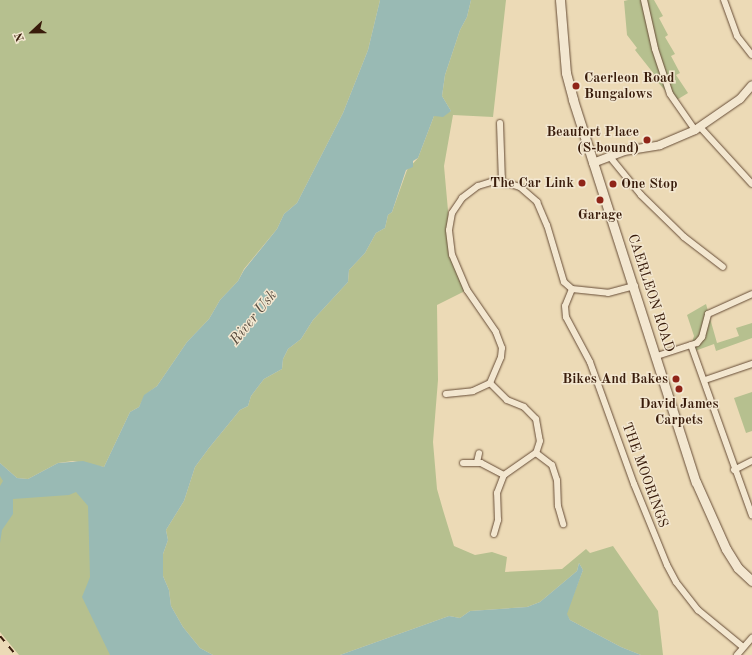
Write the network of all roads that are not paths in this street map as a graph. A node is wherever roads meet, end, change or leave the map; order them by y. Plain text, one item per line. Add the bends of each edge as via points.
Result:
1 (560, 0) edge
2 (644, 0) edge
3 (724, 0) edge
4 (752, 55) edge
5 (752, 85) edge
6 (500, 123) dead end
7 (698, 128) junction
8 (610, 157) junction
9 (593, 163) junction
10 (502, 182) junction
11 (752, 184) edge
12 (723, 267) dead end
13 (635, 286) junction
14 (572, 289) junction
15 (752, 294) edge
16 (691, 346) junction
17 (657, 356) junction
18 (752, 364) edge
19 (704, 380) junction
20 (490, 383) junction
21 (446, 394) dead end
22 (479, 453) dead end
23 (536, 453) junction
24 (752, 461) edge
25 (477, 462) junction
26 (463, 463) dead end
27 (734, 470) junction
28 (504, 475) junction
29 (752, 515) edge
30 (563, 524) dead end
31 (494, 534) dead end
32 (752, 581) edge
33 (752, 638) edge
34 (743, 647) junction
35 (736, 655) edge

1 - 9 main road, CAERLEON ROAD via 566,73
2 - 7 street via 655,49 670,94
3 - 4 street via 737,36
5 - 7 street via 740,99
6 - 10 street
7 - 8 street via 660,145
7 - 11 street
8 - 9 street
8 - 12 street via 641,195 684,237
9 - 13 main road, CAERLEON ROAD
10 - 14 street via 520,187 537,202 547,225 564,282
10 - 20 street via 478,186 462,198 452,213 449,230 452,255 467,290 500,341 499,366
13 - 14 street via 608,293
13 - 17 main road, CAERLEON ROAD
14 - 34 street, THE MOORINGS via 565,306 566,317 590,362 634,484 667,565 676,582 698,610
15 - 16 street via 708,314 702,337
16 - 17 street
16 - 19 street
17 - 32 main road, CAERLEON ROAD via 696,482 711,519 732,560
18 - 19 street
19 - 27 street
20 - 21 street via 473,391
20 - 23 street via 507,400 524,407 536,419 540,441
22 - 25 street
23 - 28 street
23 - 30 street via 552,465 557,480 558,506
24 - 27 street
25 - 26 street
25 - 28 street
27 - 29 street
28 - 31 street via 497,494 498,520
33 - 34 street
34 - 35 street

